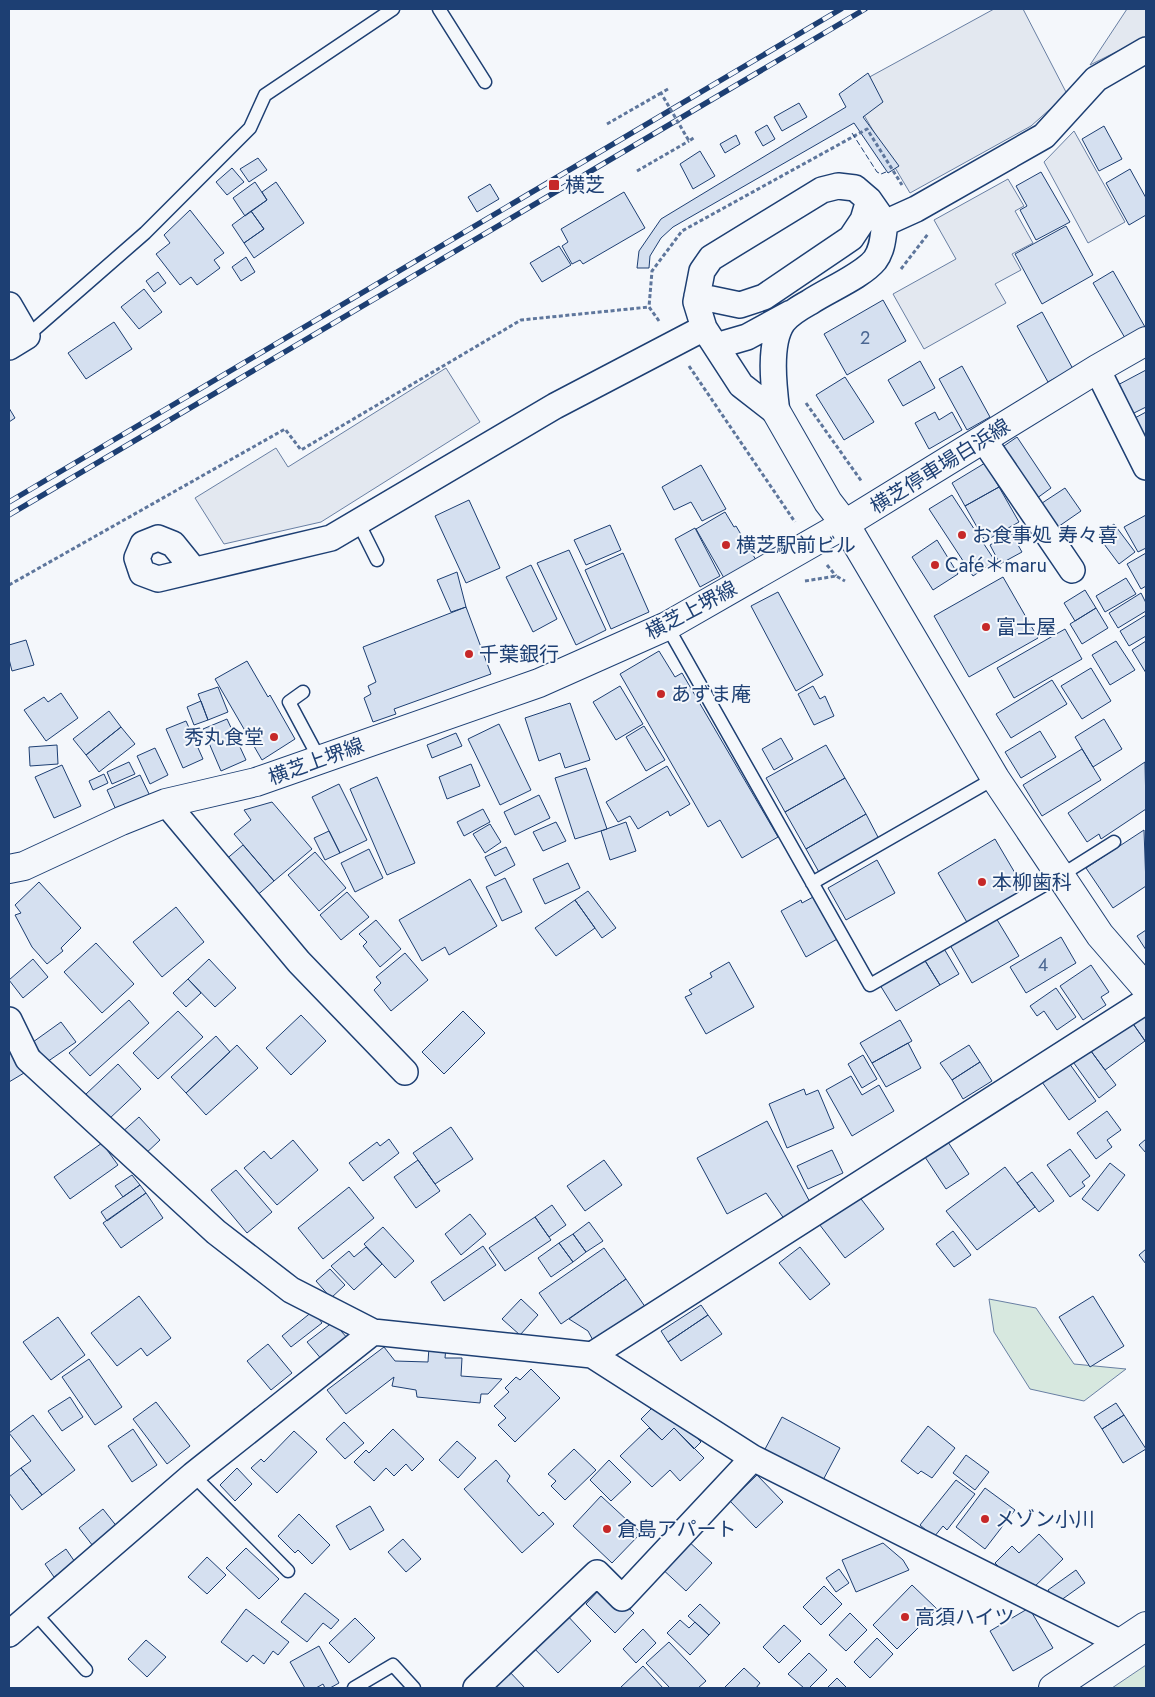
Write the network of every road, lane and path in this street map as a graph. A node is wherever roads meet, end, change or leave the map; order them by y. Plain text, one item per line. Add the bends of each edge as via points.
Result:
1 (393, 9) edge
2 (439, 9) edge
3 (1146, 50) edge
4 (485, 82) dead end
5 (668, 89) dead end
6 (661, 93) junction
7 (607, 124) dead end
8 (696, 137) dead end
9 (688, 141) junction
10 (637, 171) dead end
11 (869, 200) junction
12 (885, 223) junction
13 (926, 226) dead end
14 (897, 271) dead end
15 (696, 296) junction
16 (9, 305) edge
17 (795, 311) junction
18 (710, 337) junction
19 (18, 341) edge
20 (1146, 341) edge
21 (674, 344) junction
22 (1097, 369) junction
23 (805, 401) dead end
24 (777, 413) junction
25 (983, 439) junction
26 (1146, 467) edge
27 (878, 504) junction
28 (358, 522) junction
29 (845, 524) junction
30 (810, 545) junction
31 (377, 560) dead end
32 (194, 570) dead end
33 (1072, 570) dead end
34 (836, 576) junction
35 (802, 581) dead end
36 (852, 585) dead end
37 (9, 586) edge
38 (667, 626) junction
39 (303, 692) dead end
40 (320, 760) junction
41 (995, 778) junction
42 (166, 803) junction
43 (1114, 842) dead end
44 (9, 869) edge
45 (1060, 876) junction
46 (812, 883) junction
47 (1146, 988) edge
48 (1146, 1001) edge
49 (9, 1020) edge
50 (406, 1072) dead end
51 (374, 1332) junction
52 (592, 1354) junction
53 (753, 1458) junction
54 (193, 1475) junction
55 (288, 1571) dead end
56 (34, 1612) junction
57 (1146, 1626) edge
58 (9, 1634) edge
59 (1121, 1643) junction
60 (86, 1670) dead end
61 (354, 1688) edge
62 (414, 1688) edge
63 (476, 1688) edge
64 (1053, 1688) edge

1 - 19 lane via 265,96 250,128 145,233
2 - 4 lane
3 - 12 street via 1096,79 1044,136 916,209
5 - 6 path, bridge
6 - 7 path
6 - 9 path, bridge
8 - 9 path, bridge
9 - 10 path
11 - 12 street
11 - 15 street via 863,220 851,238 764,297 740,305
11 - 15 street via 854,188 838,186 822,190 710,258 702,271
12 - 17 street via 882,245 875,260
13 - 14 path via 929,232 905,266
15 - 18 street
16 - 19 street
17 - 18 street via 747,337
17 - 24 street via 783,323 776,341
18 - 21 street
18 - 24 street via 741,385
20 - 22 main road, 横芝停車場白浜線
21 - 28 street via 555,406
21 - 30 path
21 - 37 path via 649,308 520,320 301,450 285,429
22 - 25 main road, 横芝停車場白浜線
22 - 26 street
23 - 27 path
24 - 29 main road via 828,502
25 - 27 main road, 横芝停車場白浜線
25 - 33 street
27 - 29 main road, 横芝停車場白浜線
28 - 31 lane
28 - 32 street via 331,538
29 - 30 main road, 横芝上堺線
29 - 41 main road
30 - 34 path
30 - 38 main road, 横芝上堺線
34 - 35 path
34 - 36 path
38 - 40 main road, 横芝上堺線 via 539,682
38 - 46 lane
39 - 40 lane via 289,702
40 - 42 main road, 横芝上堺線 via 256,782
41 - 45 main road
41 - 46 lane
42 - 44 main road, 横芝上堺線 via 24,866
42 - 50 street via 299,962
43 - 45 lane
45 - 46 lane via 870,985
45 - 47 main road via 1100,934
48 - 52 street
49 - 51 street via 28,1059 216,1232 291,1290
51 - 52 street
51 - 54 street
52 - 53 street
53 - 59 street
53 - 63 street via 622,1598 597,1573
54 - 55 lane
54 - 56 street
56 - 58 street
56 - 60 lane
57 - 59 main road
59 - 64 main road
61 - 62 lane via 393,1665

